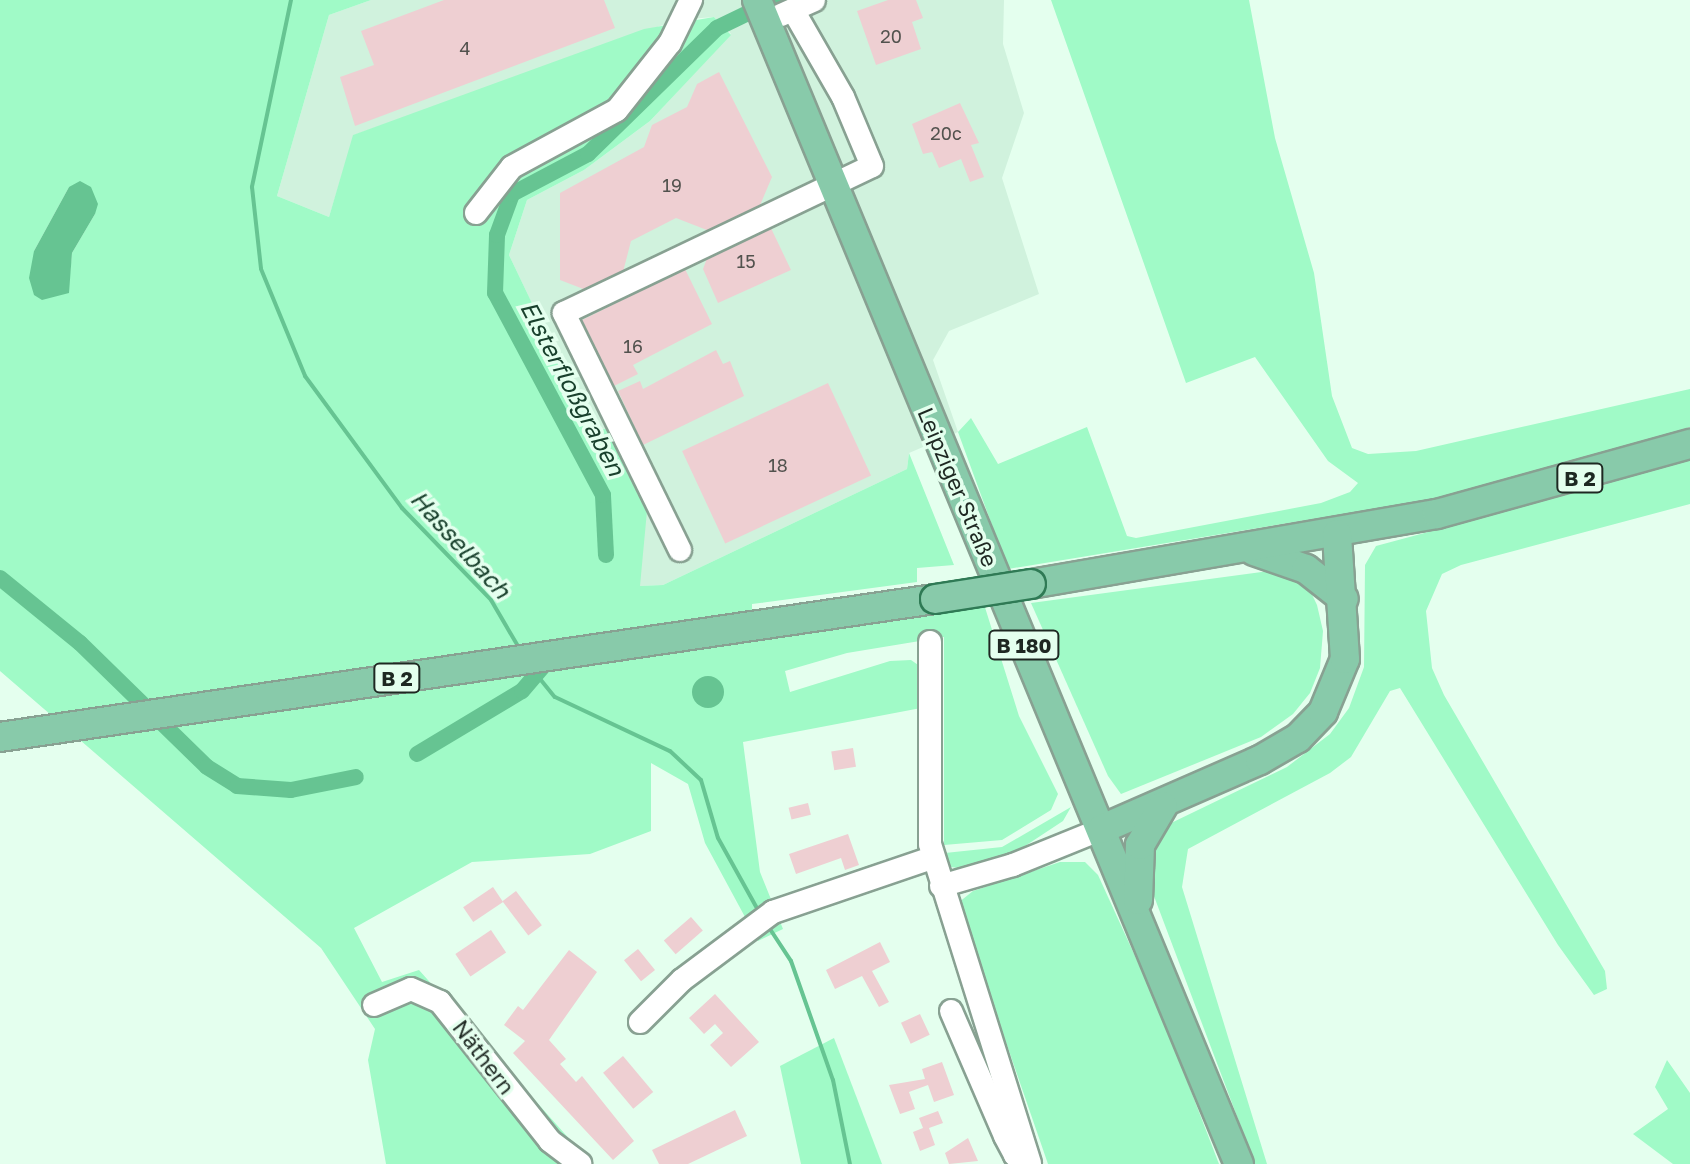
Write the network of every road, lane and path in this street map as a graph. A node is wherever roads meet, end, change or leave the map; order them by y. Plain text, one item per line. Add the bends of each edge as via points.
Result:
1 (691, 0) edge
2 (804, 5) edge
3 (761, 12) edge
4 (833, 189) junction
5 (476, 213) dead end
6 (1690, 444) edge
7 (1337, 534) junction
8 (1250, 549) junction
9 (680, 550) dead end
10 (1344, 599) junction
11 (930, 642) dead end
12 (0, 737) edge
13 (1163, 806) junction
14 (1102, 829) junction
15 (932, 858) junction
16 (941, 886) junction
17 (1135, 908) junction
18 (374, 1005) dead end
19 (951, 1011) dead end
20 (640, 1022) dead end
21 (1022, 1159) edge
22 (580, 1164) edge
23 (1239, 1164) edge

1 - 5 street via 670,43 617,110 512,167
2 - 3 street
2 - 4 street via 872,166
3 - 4 main road, Leipziger Straße / B 180
4 - 9 street via 564,313
4 - 14 main road, Leipziger Straße / B 180
6 - 7 main road, B 2 via 1524,493
7 - 8 main road, B 2
7 - 10 main road
8 - 10 main road via 1306,569
8 - 12 main road, B 2, bridge
10 - 13 main road via 1345,659 1335,693 1316,722 1280,750
11 - 15 street
13 - 14 main road
13 - 17 main road via 1140,845 1142,888
14 - 16 street via 1013,865
14 - 17 main road, Leipziger Straße / B 180
15 - 16 street
15 - 20 street via 764,918 682,980
16 - 21 street
17 - 23 main road, Leipziger Straße / B 180
18 - 22 street, Näthern via 400,990 426,992 450,1012 550,1141
19 - 21 street

